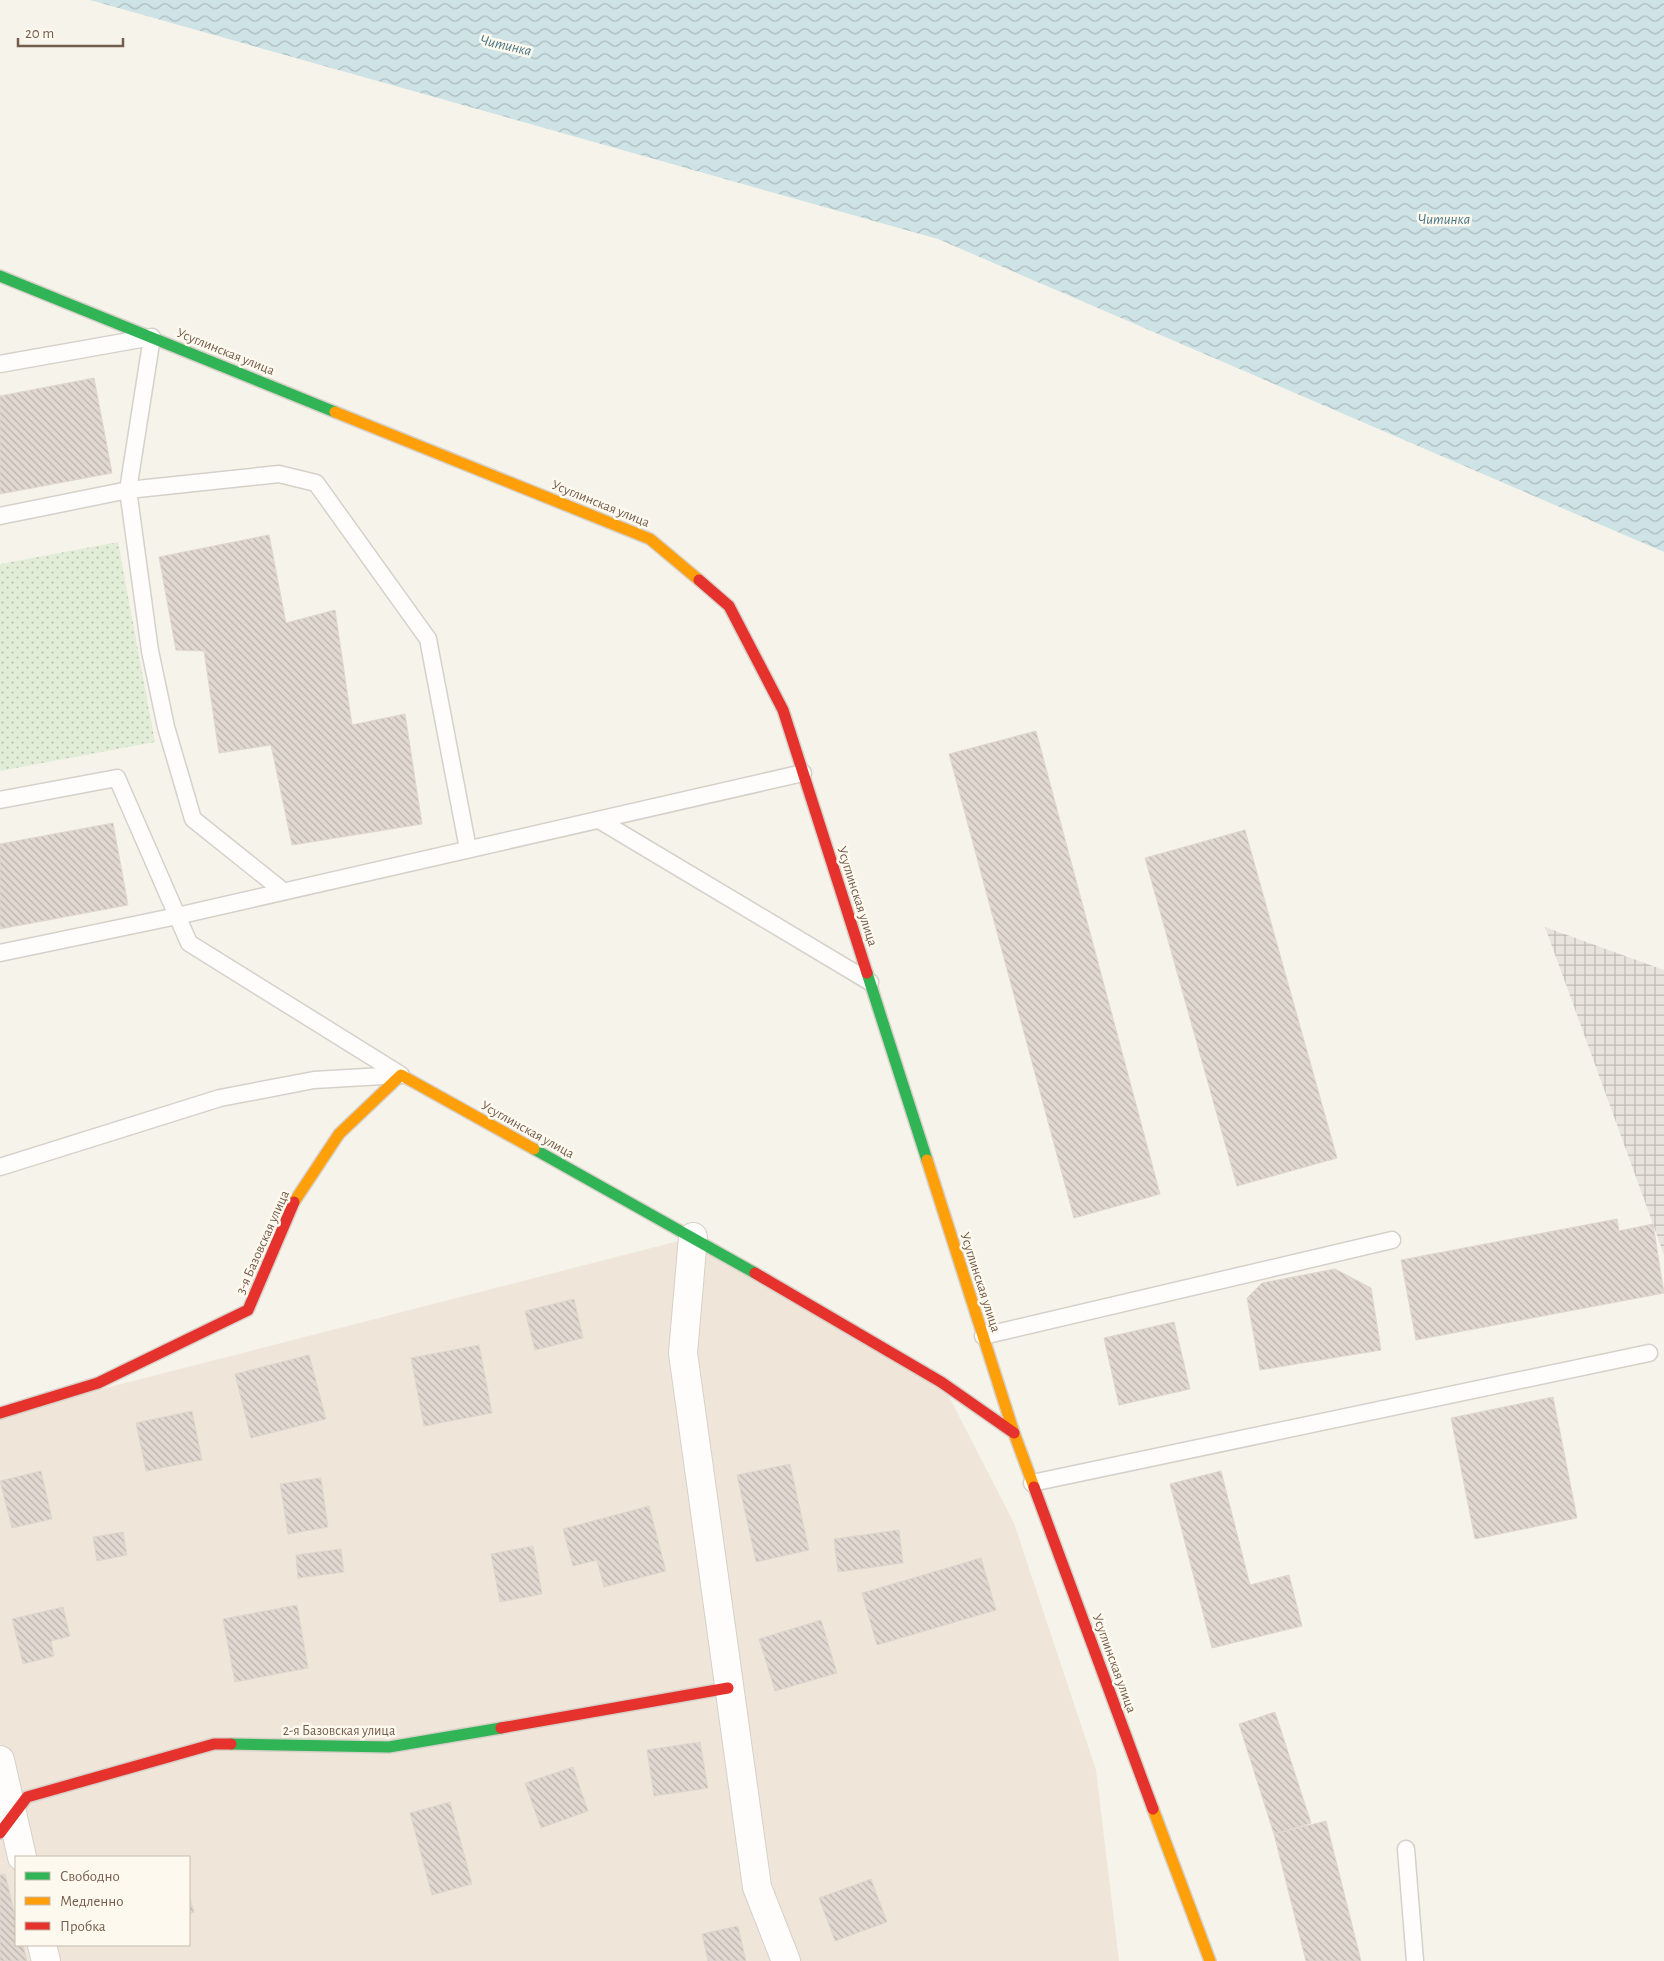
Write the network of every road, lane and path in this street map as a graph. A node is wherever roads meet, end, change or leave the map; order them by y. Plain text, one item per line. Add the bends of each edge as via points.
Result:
1 (0, 276) edge
2 (152, 337) junction
3 (0, 364) edge
4 (128, 490) junction
5 (0, 516) edge
6 (803, 773) junction
7 (0, 800) edge
8 (599, 820) junction
9 (468, 849) junction
10 (283, 892) junction
11 (176, 916) junction
12 (0, 953) edge
13 (870, 982) junction
14 (401, 1075) junction
15 (0, 1167) edge
16 (693, 1237) junction
17 (1392, 1240) dead end
18 (983, 1336) junction
19 (1649, 1353) dead end
20 (0, 1413) edge
21 (1014, 1433) junction
22 (1032, 1483) junction
23 (728, 1688) junction
24 (0, 1760) edge
25 (6, 1825) edge
26 (1406, 1849) dead end
27 (22, 1856) edge
28 (42, 1946) edge
29 (46, 1961) edge
30 (786, 1961) edge
31 (1210, 1961) edge
32 (1415, 1961) edge

1 - 2 street, Усуглинская улица
2 - 3 lane
2 - 4 lane
2 - 6 street, Усуглинская улица via 650,539 729,606 783,710
4 - 5 lane
4 - 9 lane via 279,474 316,482 428,639
4 - 10 lane via 152,660 166,727 193,820
6 - 8 lane
6 - 13 street, Усуглинская улица
7 - 11 lane via 117,778
8 - 9 lane
8 - 13 lane
9 - 10 lane
10 - 11 lane
11 - 12 lane
11 - 14 lane via 189,943
13 - 18 street, Усуглинская улица
14 - 15 lane via 314,1080 220,1098
14 - 16 street, Усуглинская улица
14 - 20 street, 3-я Базовская улица via 339,1134 295,1200 248,1310 98,1383
16 - 21 street, Усуглинская улица via 941,1382
16 - 23 street via 683,1353
17 - 18 lane
18 - 21 street, Усуглинская улица
19 - 22 lane
21 - 22 street, Усуглинская улица
22 - 31 street, Усуглинская улица
23 - 25 street, 2-я Базовская улица via 389,1747 214,1744 27,1797
23 - 30 street via 757,1887
24 - 25 street
25 - 27 street
26 - 32 lane
28 - 29 street

